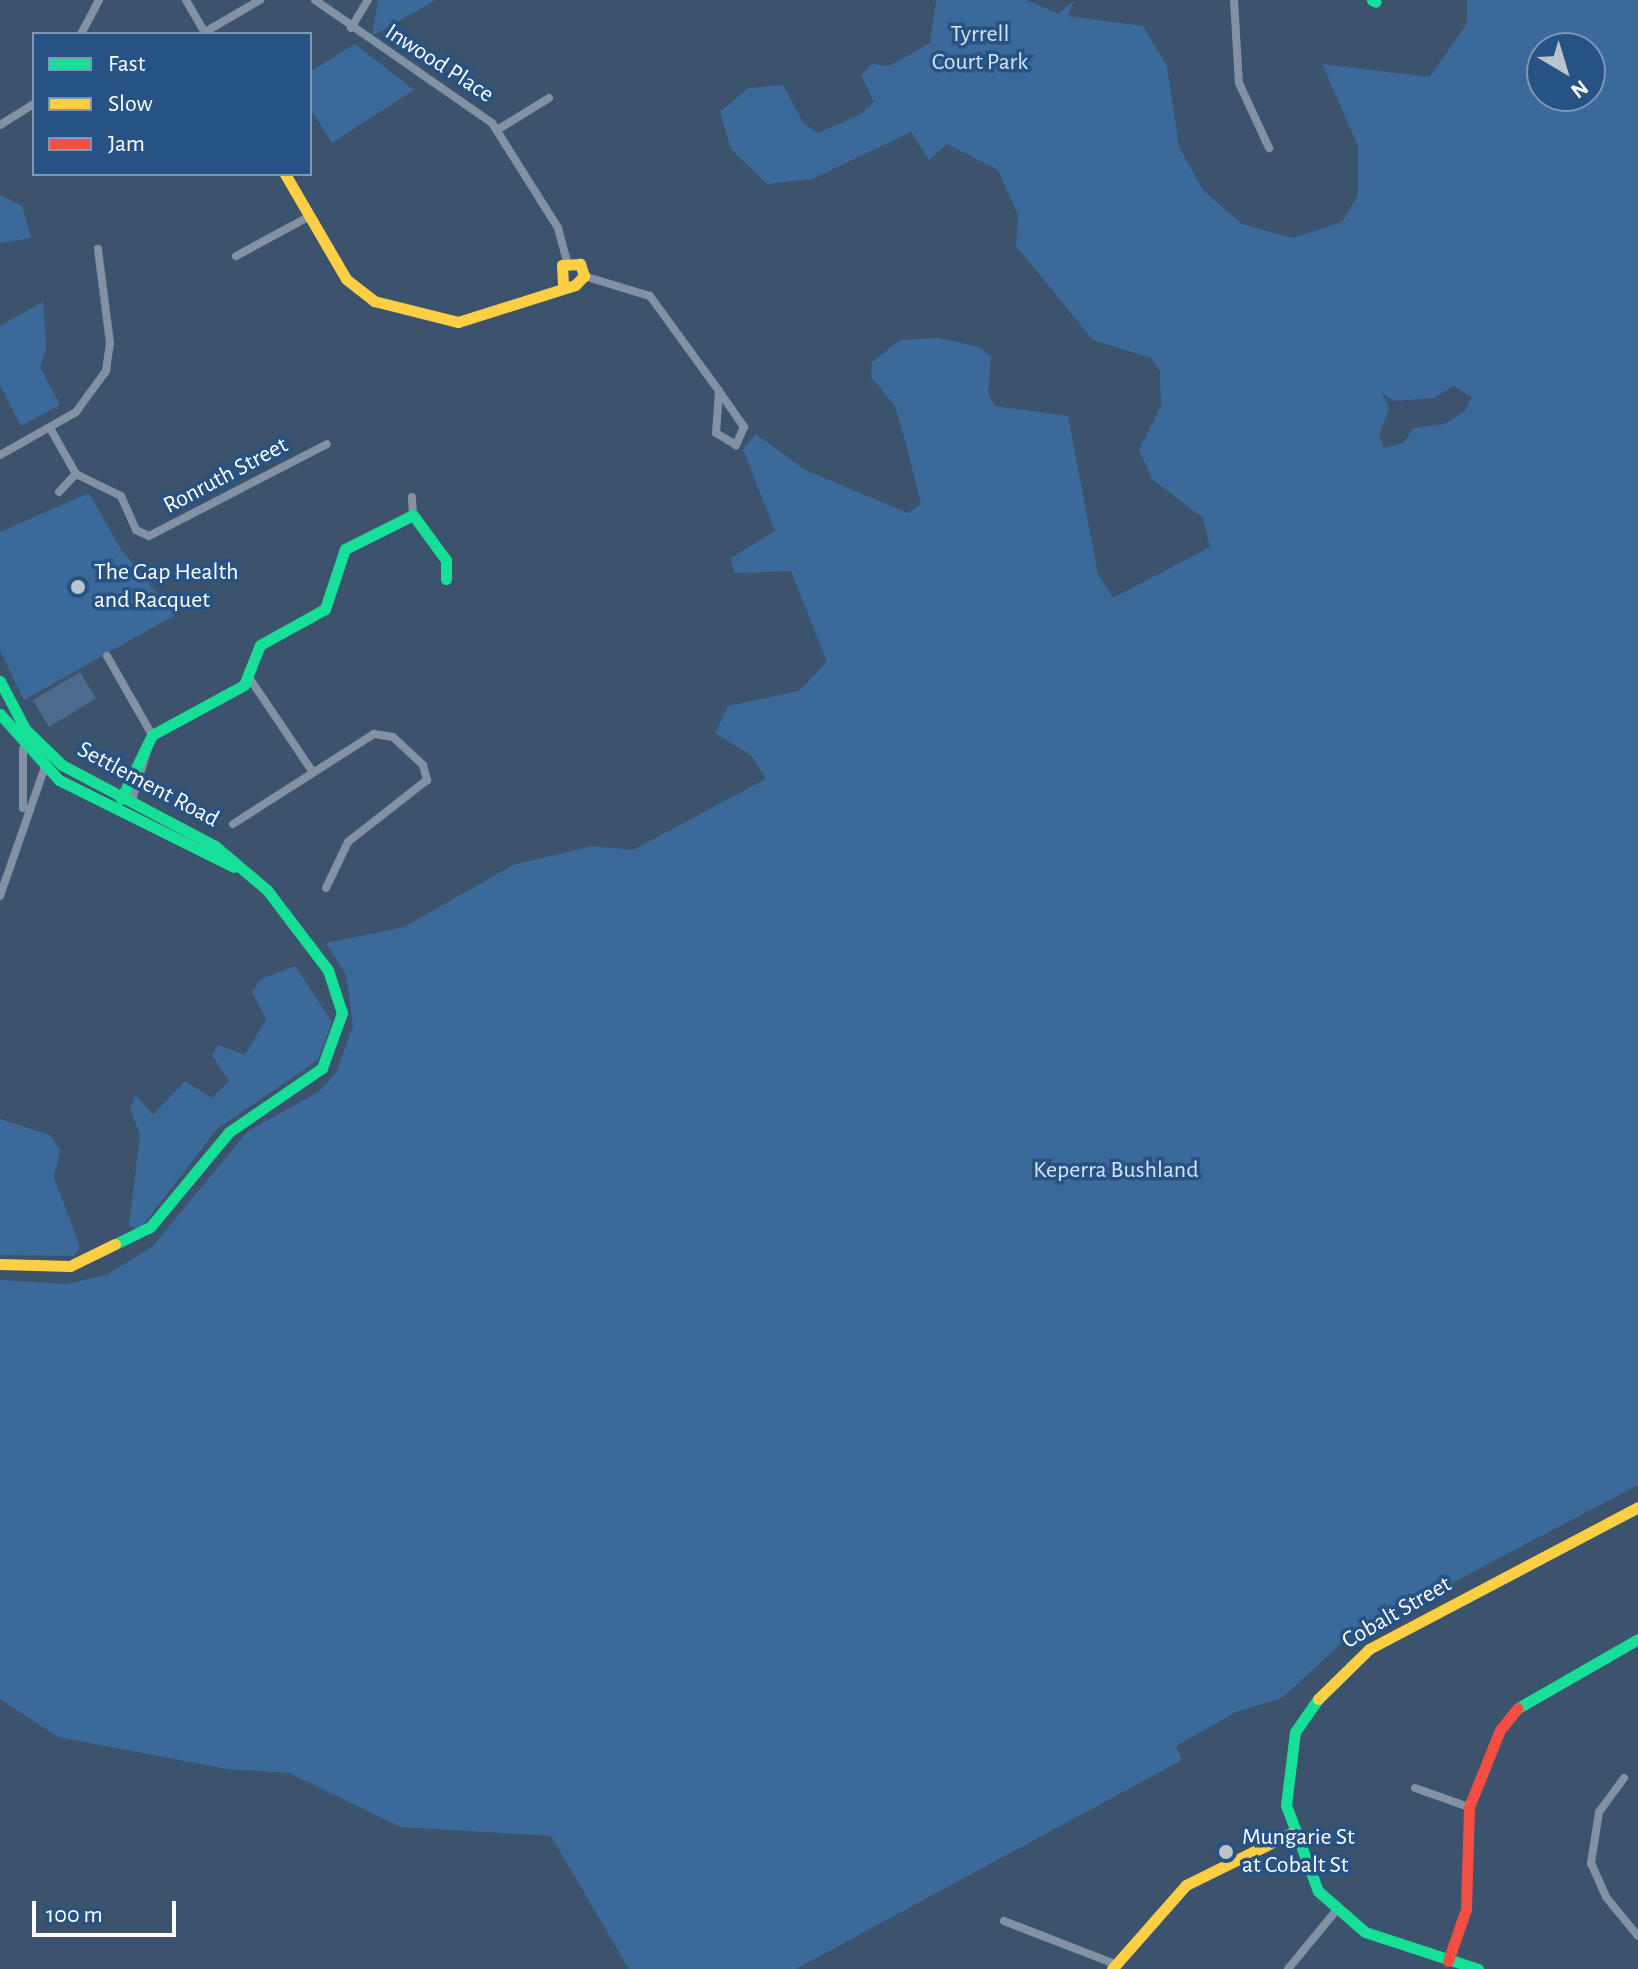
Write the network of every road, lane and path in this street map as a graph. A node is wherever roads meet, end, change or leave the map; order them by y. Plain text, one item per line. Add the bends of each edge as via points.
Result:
1 (99, 0) edge
2 (186, 0) edge
3 (260, 0) edge
4 (315, 0) edge
5 (368, 0) edge
6 (1234, 0) edge
7 (351, 28) junction
8 (82, 32) edge
9 (205, 32) edge
10 (208, 32) edge
11 (549, 98) dead end
12 (32, 105) edge
13 (0, 125) edge
14 (497, 130) junction
15 (1269, 148) dead end
16 (286, 176) edge
17 (308, 217) junction
18 (98, 249) dead end
19 (236, 256) dead end
20 (567, 261) junction
21 (584, 276) junction
22 (563, 283) junction
23 (719, 391) junction
24 (50, 428) junction
25 (327, 444) dead end
26 (0, 455) edge
27 (76, 474) junction
28 (59, 492) dead end
29 (412, 497) dead end
30 (413, 515) junction
31 (446, 579) dead end
32 (107, 656) dead end
33 (250, 679) junction
34 (0, 681) edge
35 (0, 714) edge
36 (150, 739) junction
37 (22, 747) junction
38 (50, 756) junction
39 (43, 768) junction
40 (312, 771) junction
41 (87, 789) junction
42 (124, 804) junction
43 (23, 816) junction
44 (233, 824) dead end
45 (1, 876) edge
46 (326, 888) dead end
47 (0, 896) edge
48 (0, 1264) edge
49 (1638, 1507) edge
50 (1638, 1639) edge
51 (1624, 1778) dead end
52 (1415, 1788) dead end
53 (1469, 1807) junction
54 (1291, 1833) junction
55 (1335, 1912) junction
56 (1004, 1921) dead end
57 (1638, 1936) edge
58 (1448, 1961) junction
59 (1114, 1967) edge
60 (1288, 1969) edge
61 (1478, 1969) edge

1 - 8 street
2 - 9 street
3 - 10 street
4 - 7 street, Inwood Place
5 - 7 street
6 - 15 street via 1239,83
7 - 14 street, Inwood Place
11 - 14 street
12 - 13 street
14 - 20 street, Inwood Place via 558,228
16 - 17 street
17 - 19 street
17 - 22 street via 356,291 415,316 473,320
18 - 24 street via 109,358 94,394
20 - 21 street via 580,264
20 - 22 street via 559,271
21 - 22 street via 575,285
21 - 23 street via 650,296
23 - 23 street via 744,427 736,445 716,433
24 - 26 street
24 - 27 street
25 - 27 street, Ronruth Street via 149,536 136,530 121,496
27 - 28 street
29 - 30 street
30 - 31 street via 439,547
30 - 33 street via 340,554 329,605 260,645
32 - 36 street
33 - 36 street
33 - 40 street
34 - 38 street, Settlement Road via 25,729
35 - 37 street, Settlement Road
36 - 42 street
37 - 39 street, Settlement Road
37 - 43 street
38 - 39 street
38 - 41 street, Settlement Road
39 - 41 street, Settlement Road
39 - 43 street
40 - 44 street
40 - 46 street via 383,732 427,771 424,785 348,842
41 - 42 street, Settlement Road
42 - 48 street, Settlement Road via 257,881 338,989 341,1020 333,1052 304,1086 229,1132 150,1227 126,1244 70,1266
43 - 45 street
45 - 47 street
49 - 54 street, Cobalt Street via 1346,1668 1295,1732 1286,1769
50 - 53 street via 1525,1700 1500,1730
51 - 57 street via 1599,1812 1591,1863 1606,1897
52 - 53 street
53 - 58 street via 1466,1909
54 - 55 street, Cobalt Street via 1304,1870
54 - 59 street via 1186,1885
55 - 58 street, Cobalt Street via 1365,1932
55 - 60 street
56 - 59 street
58 - 61 street, Cobalt Street

